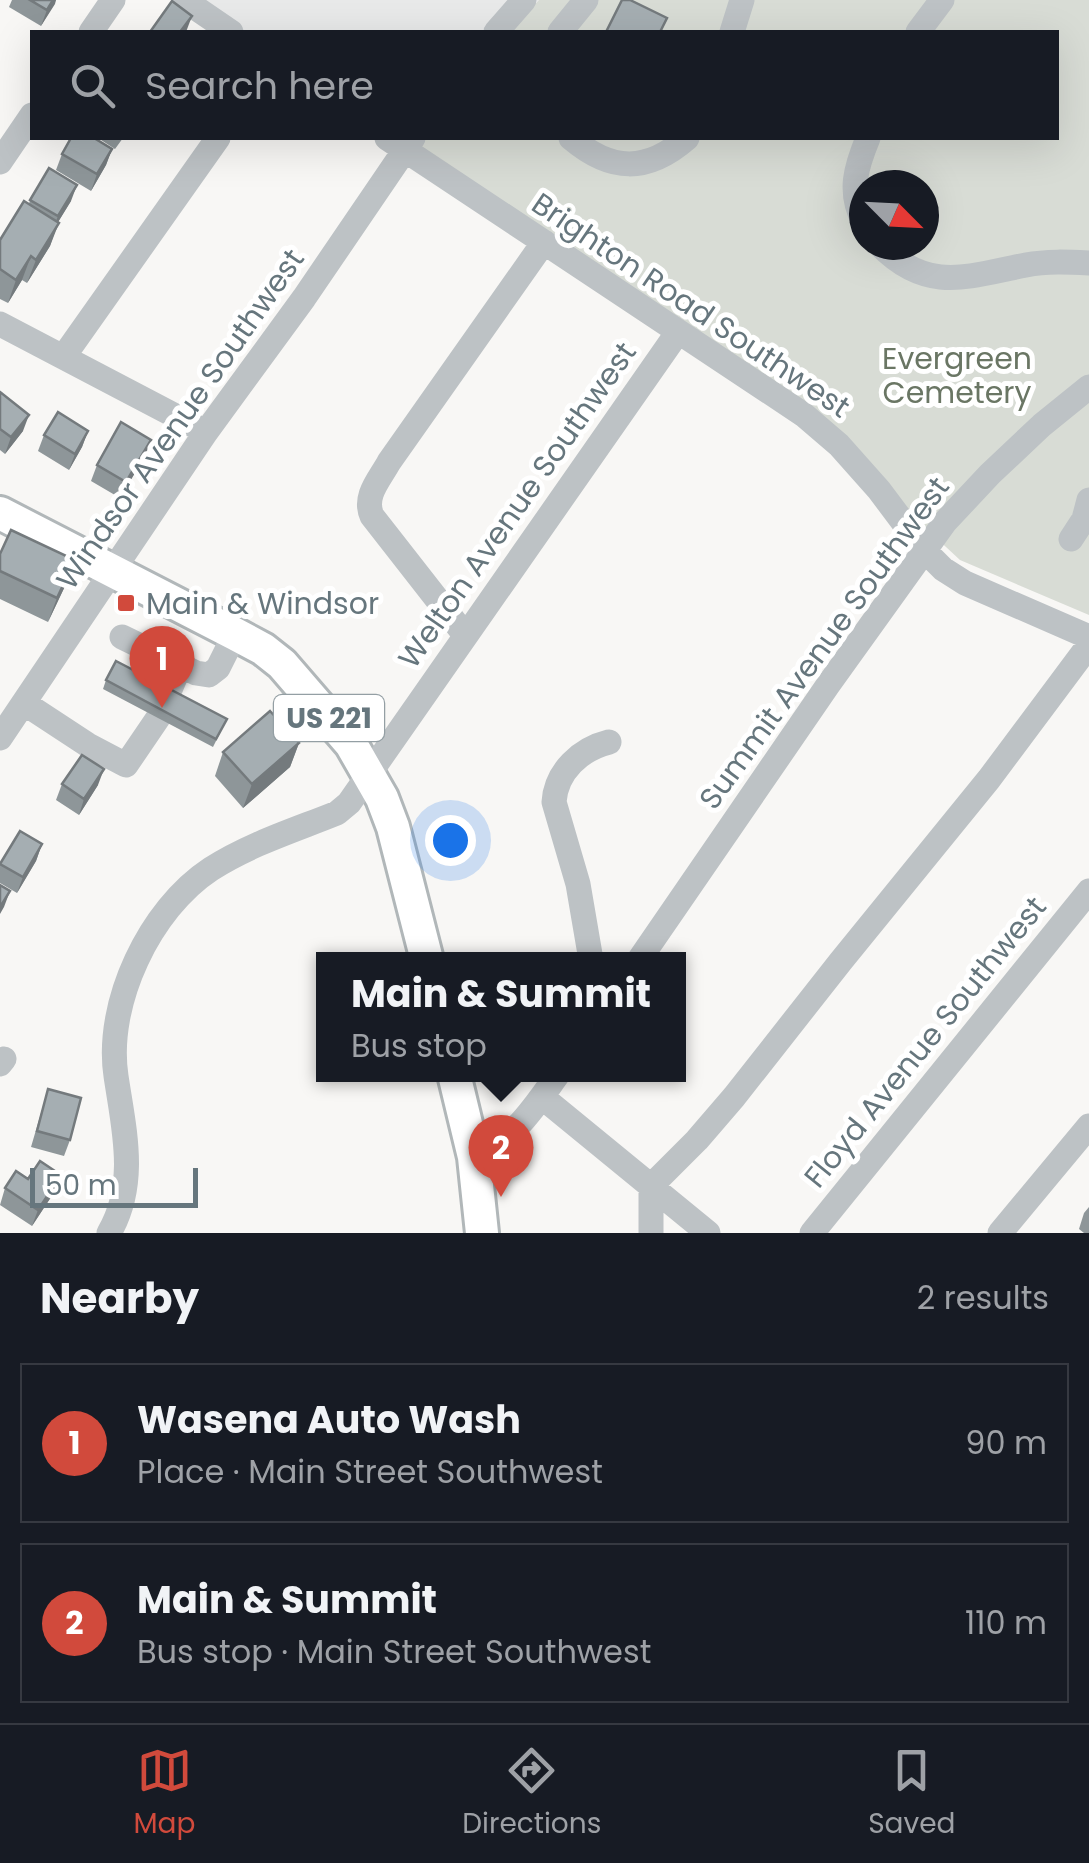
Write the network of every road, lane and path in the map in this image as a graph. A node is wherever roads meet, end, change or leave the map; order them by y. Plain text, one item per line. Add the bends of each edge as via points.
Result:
1 (113, 0) edge
2 (184, 0) edge
3 (524, 0) edge
4 (586, 0) edge
5 (742, 0) edge
6 (942, 0) edge
7 (91, 30) edge
8 (228, 30) edge
9 (498, 30) edge
10 (562, 30) edge
11 (733, 30) edge
12 (920, 30) edge
13 (30, 119) edge
14 (217, 140) edge
15 (573, 140) edge
16 (685, 140) edge
17 (867, 140) edge
18 (402, 141) edge
19 (0, 162) edge
20 (856, 170) edge
21 (544, 242) junction
22 (900, 260) edge
23 (1089, 263) edge
24 (0, 324) edge
25 (678, 332) junction
26 (64, 356) junction
27 (1089, 388) edge
28 (206, 432) junction
29 (1089, 500) edge
30 (0, 512) edge
31 (1071, 539) dead end
32 (924, 550) junction
33 (113, 571) junction
34 (234, 634) junction
35 (465, 636) junction
36 (122, 637) dead end
37 (1089, 637) edge
38 (1089, 646) edge
39 (180, 666) junction
40 (24, 703) junction
41 (0, 738) edge
42 (609, 742) dead end
43 (368, 774) junction
44 (1089, 891) edge
45 (425, 952) edge
46 (590, 952) edge
47 (644, 952) edge
48 (456, 1082) edge
49 (552, 1082) edge
50 (542, 1097) junction
51 (1089, 1126) edge
52 (474, 1157) junction
53 (651, 1186) junction
54 (109, 1233) edge
55 (482, 1233) edge
56 (651, 1233) edge
57 (708, 1233) edge
58 (812, 1233) edge
59 (1000, 1233) edge

1 - 7 street
2 - 8 street
3 - 9 street
4 - 10 street
5 - 11 street
6 - 12 street
13 - 19 street
14 - 26 street
15 - 16 street via 610,162 629,164 649,162
17 - 20 street
18 - 21 street, Brighton Road Southwest
18 - 28 street, Windsor Avenue Southwest via 304,298
21 - 25 street, Brighton Road Southwest
21 - 35 street via 369,497 372,516
22 - 23 street via 945,278 1030,264
24 - 26 street
25 - 32 street, Brighton Road Southwest via 838,444
25 - 35 street, Welton Avenue Southwest
26 - 28 street
27 - 32 street, Summit Avenue Southwest via 990,474
28 - 33 street, Windsor Avenue Southwest
29 - 31 street
30 - 33 main road, US 221
32 - 37 street, Brighton Road Southwest via 965,584
32 - 47 street, Summit Avenue Southwest
33 - 34 main road, US 221
33 - 40 street, Windsor Avenue Southwest
34 - 39 street via 208,675
34 - 43 main road, US 221 via 282,664 351,744
35 - 43 street, Welton Avenue Southwest
36 - 39 street
38 - 53 street via 734,1098
39 - 40 street via 158,718 126,765
40 - 41 street, Windsor Avenue Southwest
42 - 46 street via 583,752 554,789
43 - 45 main road, US 221 via 393,827
43 - 54 street, Welton Avenue Southwest via 337,812 208,871 148,940 123,995 117,1028 115,1069 128,1176
44 - 58 street, Floyd Avenue Southwest
48 - 52 main road
49 - 50 street
50 - 52 street via 517,1129
50 - 53 street
51 - 59 street
52 - 55 main road
53 - 56 street
53 - 57 street

